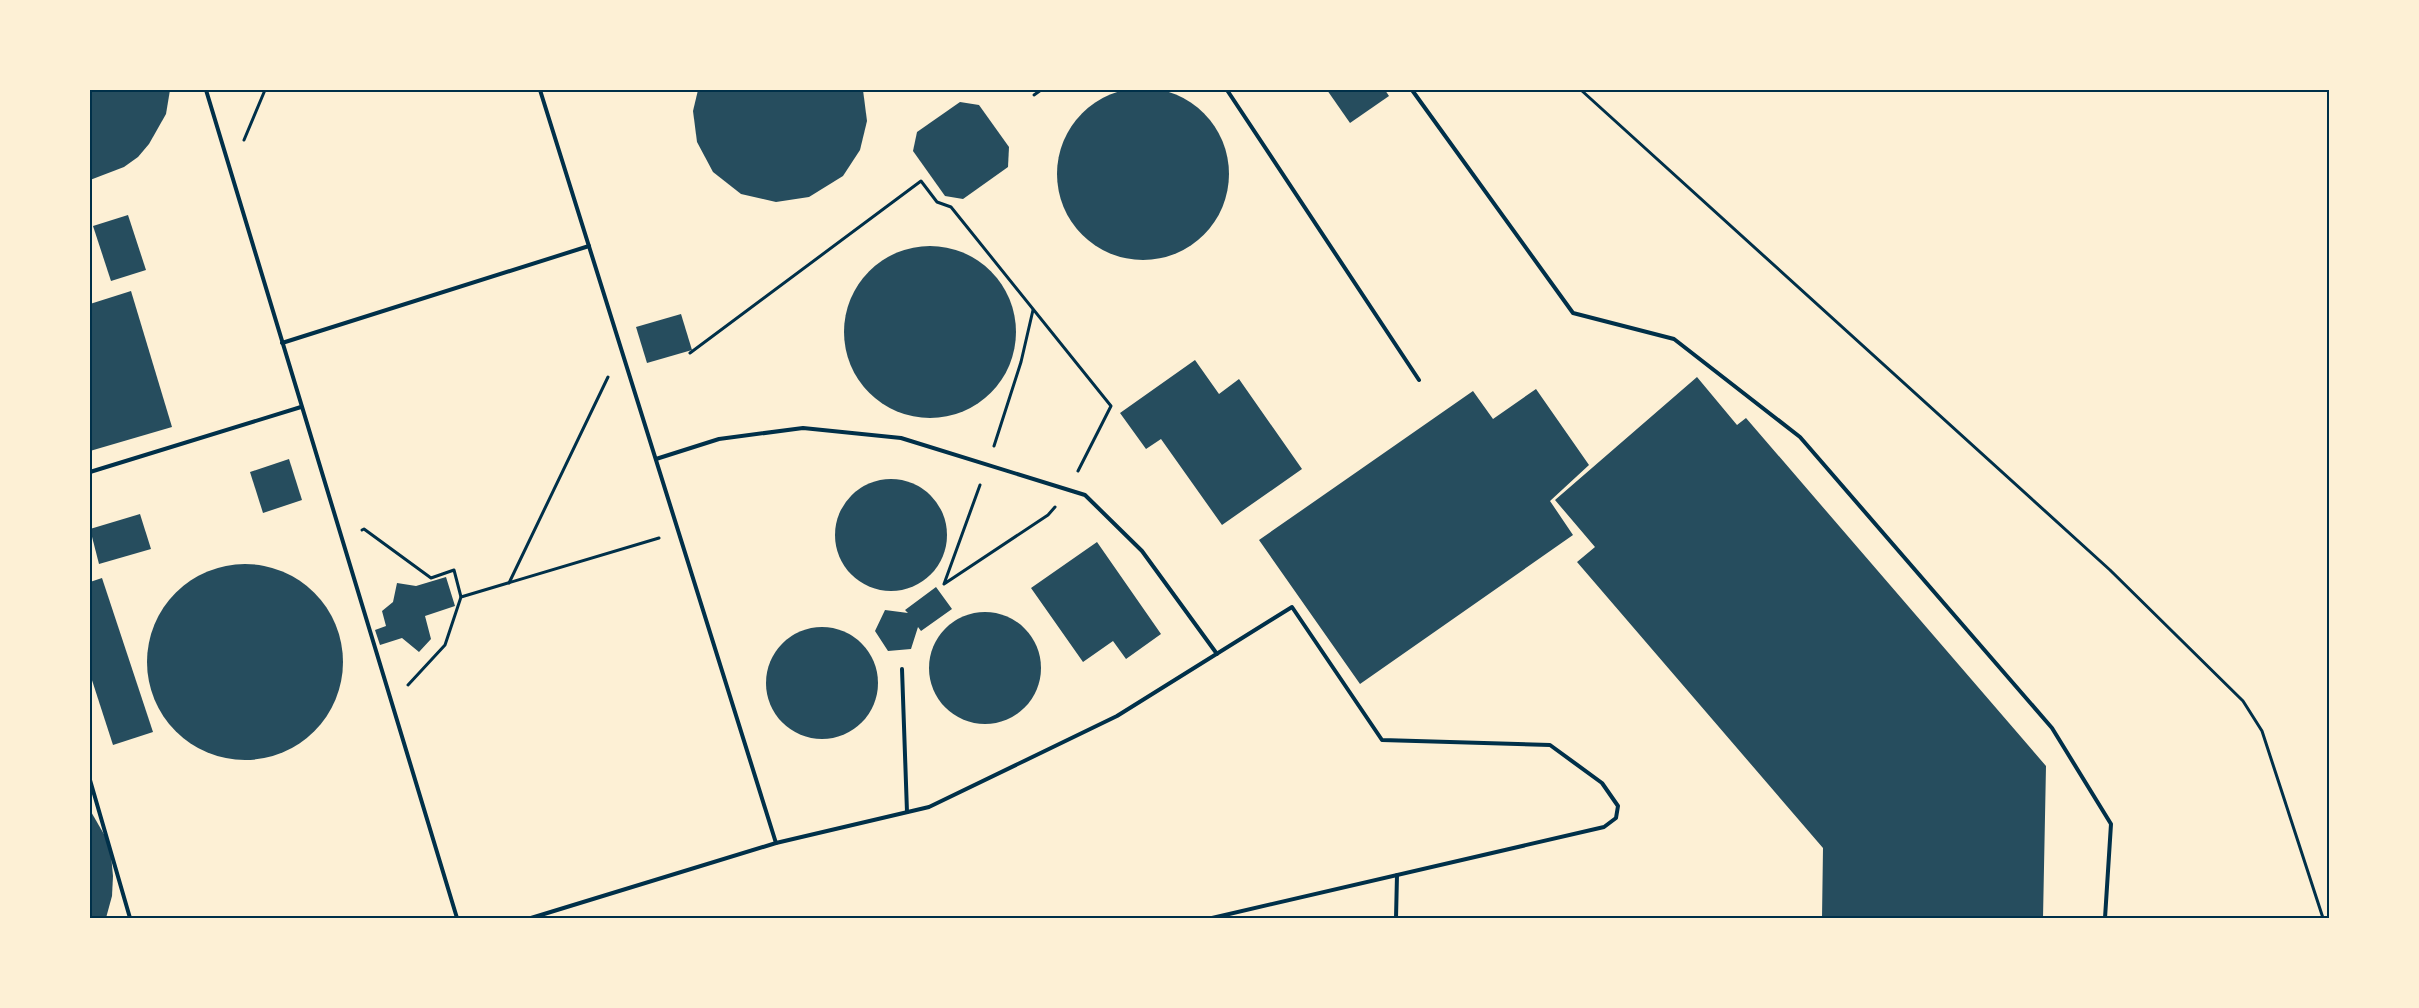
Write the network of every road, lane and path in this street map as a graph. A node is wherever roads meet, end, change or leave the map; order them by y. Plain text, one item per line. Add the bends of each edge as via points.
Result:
1 (206, 90) edge
2 (265, 90) edge
3 (540, 90) edge
4 (1041, 90) edge
5 (1227, 90) edge
6 (1412, 90) edge
7 (1581, 90) edge
8 (1034, 95) dead end
9 (222, 146) junction
10 (589, 246) junction
11 (1033, 310) junction
12 (282, 343) junction
13 (621, 349) junction
14 (690, 353) dead end
15 (1419, 380) dead end
16 (301, 407) junction
17 (656, 459) junction
18 (987, 465) junction
19 (90, 472) edge
20 (1069, 490) junction
21 (679, 532) junction
22 (341, 535) junction
23 (508, 583) junction
24 (461, 597) junction
25 (1217, 654) junction
26 (902, 669) dead end
27 (391, 703) junction
28 (90, 780) edge
29 (906, 812) junction
30 (776, 843) junction
31 (1397, 875) junction
32 (130, 918) edge
33 (456, 918) edge
34 (531, 918) edge
35 (1212, 918) edge
36 (1396, 918) edge
37 (2105, 918) edge
38 (2323, 918) edge

1 - 9 lane
2 - 9 path via 245,139
3 - 10 lane
4 - 8 path
5 - 15 lane
6 - 37 lane via 1573,314 1674,338 1800,437 2052,728 2111,824
7 - 38 path via 2110,570 2238,695 2262,731
9 - 12 lane
10 - 12 lane
10 - 13 lane
11 - 14 path via 951,207 937,202 921,181
11 - 18 path via 1021,362
11 - 20 path via 1111,406
12 - 16 lane
13 - 17 lane
13 - 23 path
16 - 19 lane
16 - 22 lane
17 - 18 lane via 719,439 803,428 901,438
17 - 21 lane
18 - 20 lane
18 - 20 path via 944,584 1048,516
20 - 25 lane via 1085,495 1142,552
21 - 23 path
21 - 30 lane
22 - 24 path via 364,529 431,578 454,570
22 - 27 lane
23 - 24 path
24 - 27 path via 445,645
25 - 29 lane via 1117,716 929,806
25 - 31 lane via 1292,607 1382,740 1550,745 1602,784 1618,806 1616,818 1604,827
26 - 29 lane
27 - 33 lane
28 - 32 lane
29 - 30 lane
30 - 34 lane
31 - 35 lane
31 - 36 lane

